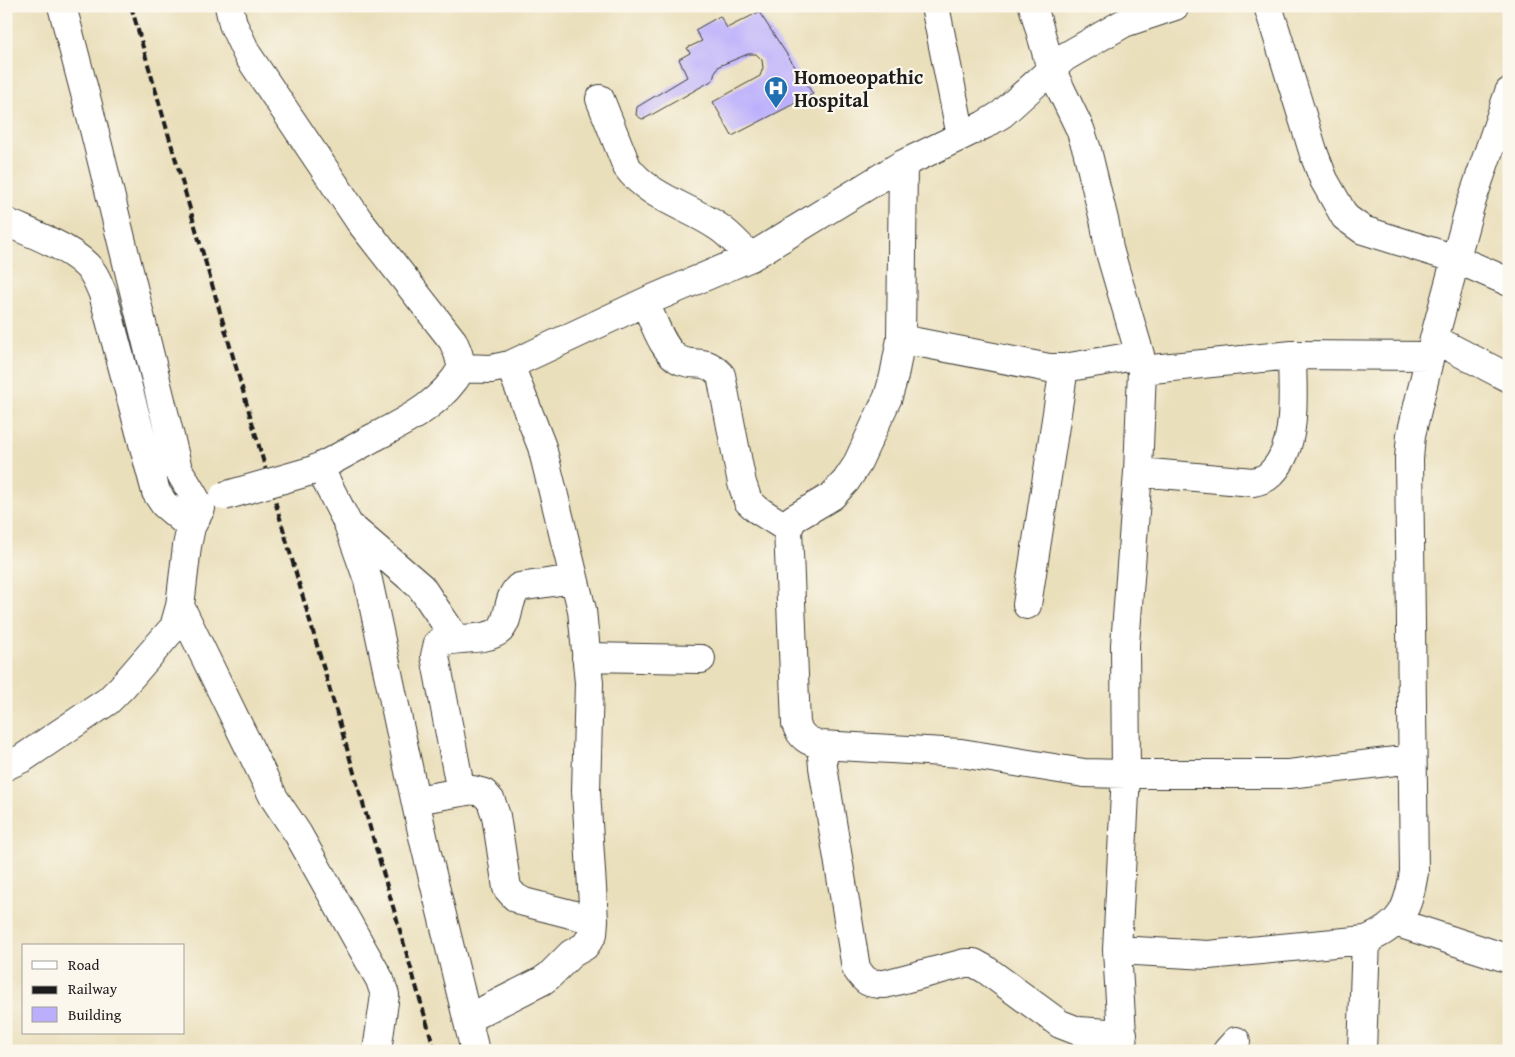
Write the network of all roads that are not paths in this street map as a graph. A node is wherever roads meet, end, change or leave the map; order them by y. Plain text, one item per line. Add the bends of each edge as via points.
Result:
1 (62, 6) edge
2 (229, 6) edge
3 (935, 6) edge
4 (1034, 6) edge
5 (1175, 6) edge
6 (1268, 6) edge
7 (1051, 69) junction
8 (1509, 92) edge
9 (600, 99) dead end
10 (961, 136) junction
11 (903, 164) junction
12 (6, 222) edge
13 (751, 257) junction
14 (1456, 259) junction
15 (1509, 282) edge
16 (644, 302) junction
17 (901, 339) junction
18 (1432, 347) junction
19 (1292, 355) junction
20 (1141, 362) junction
21 (510, 365) junction
22 (462, 368) junction
23 (1064, 368) junction
24 (1509, 378) edge
25 (315, 469) junction
26 (1138, 472) junction
27 (196, 517) junction
28 (348, 524) junction
29 (788, 529) junction
30 (574, 578) junction
31 (1027, 605) dead end
32 (180, 606) junction
33 (456, 639) junction
34 (586, 657) junction
35 (701, 659) dead end
36 (821, 745) junction
37 (1412, 759) junction
38 (6, 766) edge
39 (1126, 774) junction
40 (461, 792) junction
41 (416, 800) junction
42 (594, 920) junction
43 (1395, 922) junction
44 (1366, 940) junction
45 (1117, 950) junction
46 (1509, 959) edge
47 (467, 1019) junction
48 (1123, 1042) edge
49 (377, 1051) edge
50 (475, 1051) edge
51 (1362, 1051) edge

1 - 27 street via 178,469
2 - 22 street via 233,24 247,54 360,222 453,341
3 - 10 street
4 - 7 street
5 - 7 street via 1124,23
6 - 14 street via 1314,154 1324,180 1346,217 1363,230
7 - 10 street via 1002,114
7 - 20 street via 1087,150 1109,249
8 - 14 street via 1478,178
9 - 13 street via 627,167 634,176 645,187 719,227
10 - 11 street
11 - 13 street
11 - 17 street
12 - 27 street via 62,249 82,261 93,273 103,294 156,492 164,504
13 - 16 street
14 - 15 street
14 - 18 street
16 - 21 street
16 - 29 street via 670,354 682,361 712,366 721,375 748,501
17 - 23 street via 1049,368
17 - 29 street via 888,397 856,466 832,496 793,519
18 - 19 street
18 - 24 street
18 - 37 street via 1411,435 1409,460
19 - 20 street
19 - 26 street via 1287,449 1266,478 1253,482
20 - 23 street
20 - 26 street
21 - 22 street via 491,369
21 - 30 street via 542,448
22 - 25 street via 436,401
23 - 31 street
25 - 27 street, bridge via 224,496
25 - 28 street
26 - 39 street via 1125,637
27 - 32 street
28 - 33 street via 421,586
28 - 41 street via 368,580
29 - 36 street via 796,724 808,741
30 - 33 street via 519,587 513,592 499,630 487,636
30 - 34 street via 582,610
32 - 38 street via 174,627 108,701
32 - 49 street via 274,798 298,834 380,980 385,995
33 - 40 street via 438,643 435,656
34 - 35 street
34 - 42 street via 589,683 586,791
36 - 39 street via 960,753 1084,773
36 - 48 street via 856,968 863,979 872,984 885,984 974,963 1060,1024
37 - 39 street via 1289,774
37 - 43 street via 1414,872 1408,904
39 - 45 street
40 - 41 street
40 - 42 street via 473,790 484,793 491,801 507,888 514,897
41 - 47 street
42 - 47 street via 593,934 584,946 549,976
43 - 44 street via 1382,934
43 - 46 street
44 - 45 street via 1208,955
44 - 51 street
45 - 48 street
47 - 50 street

